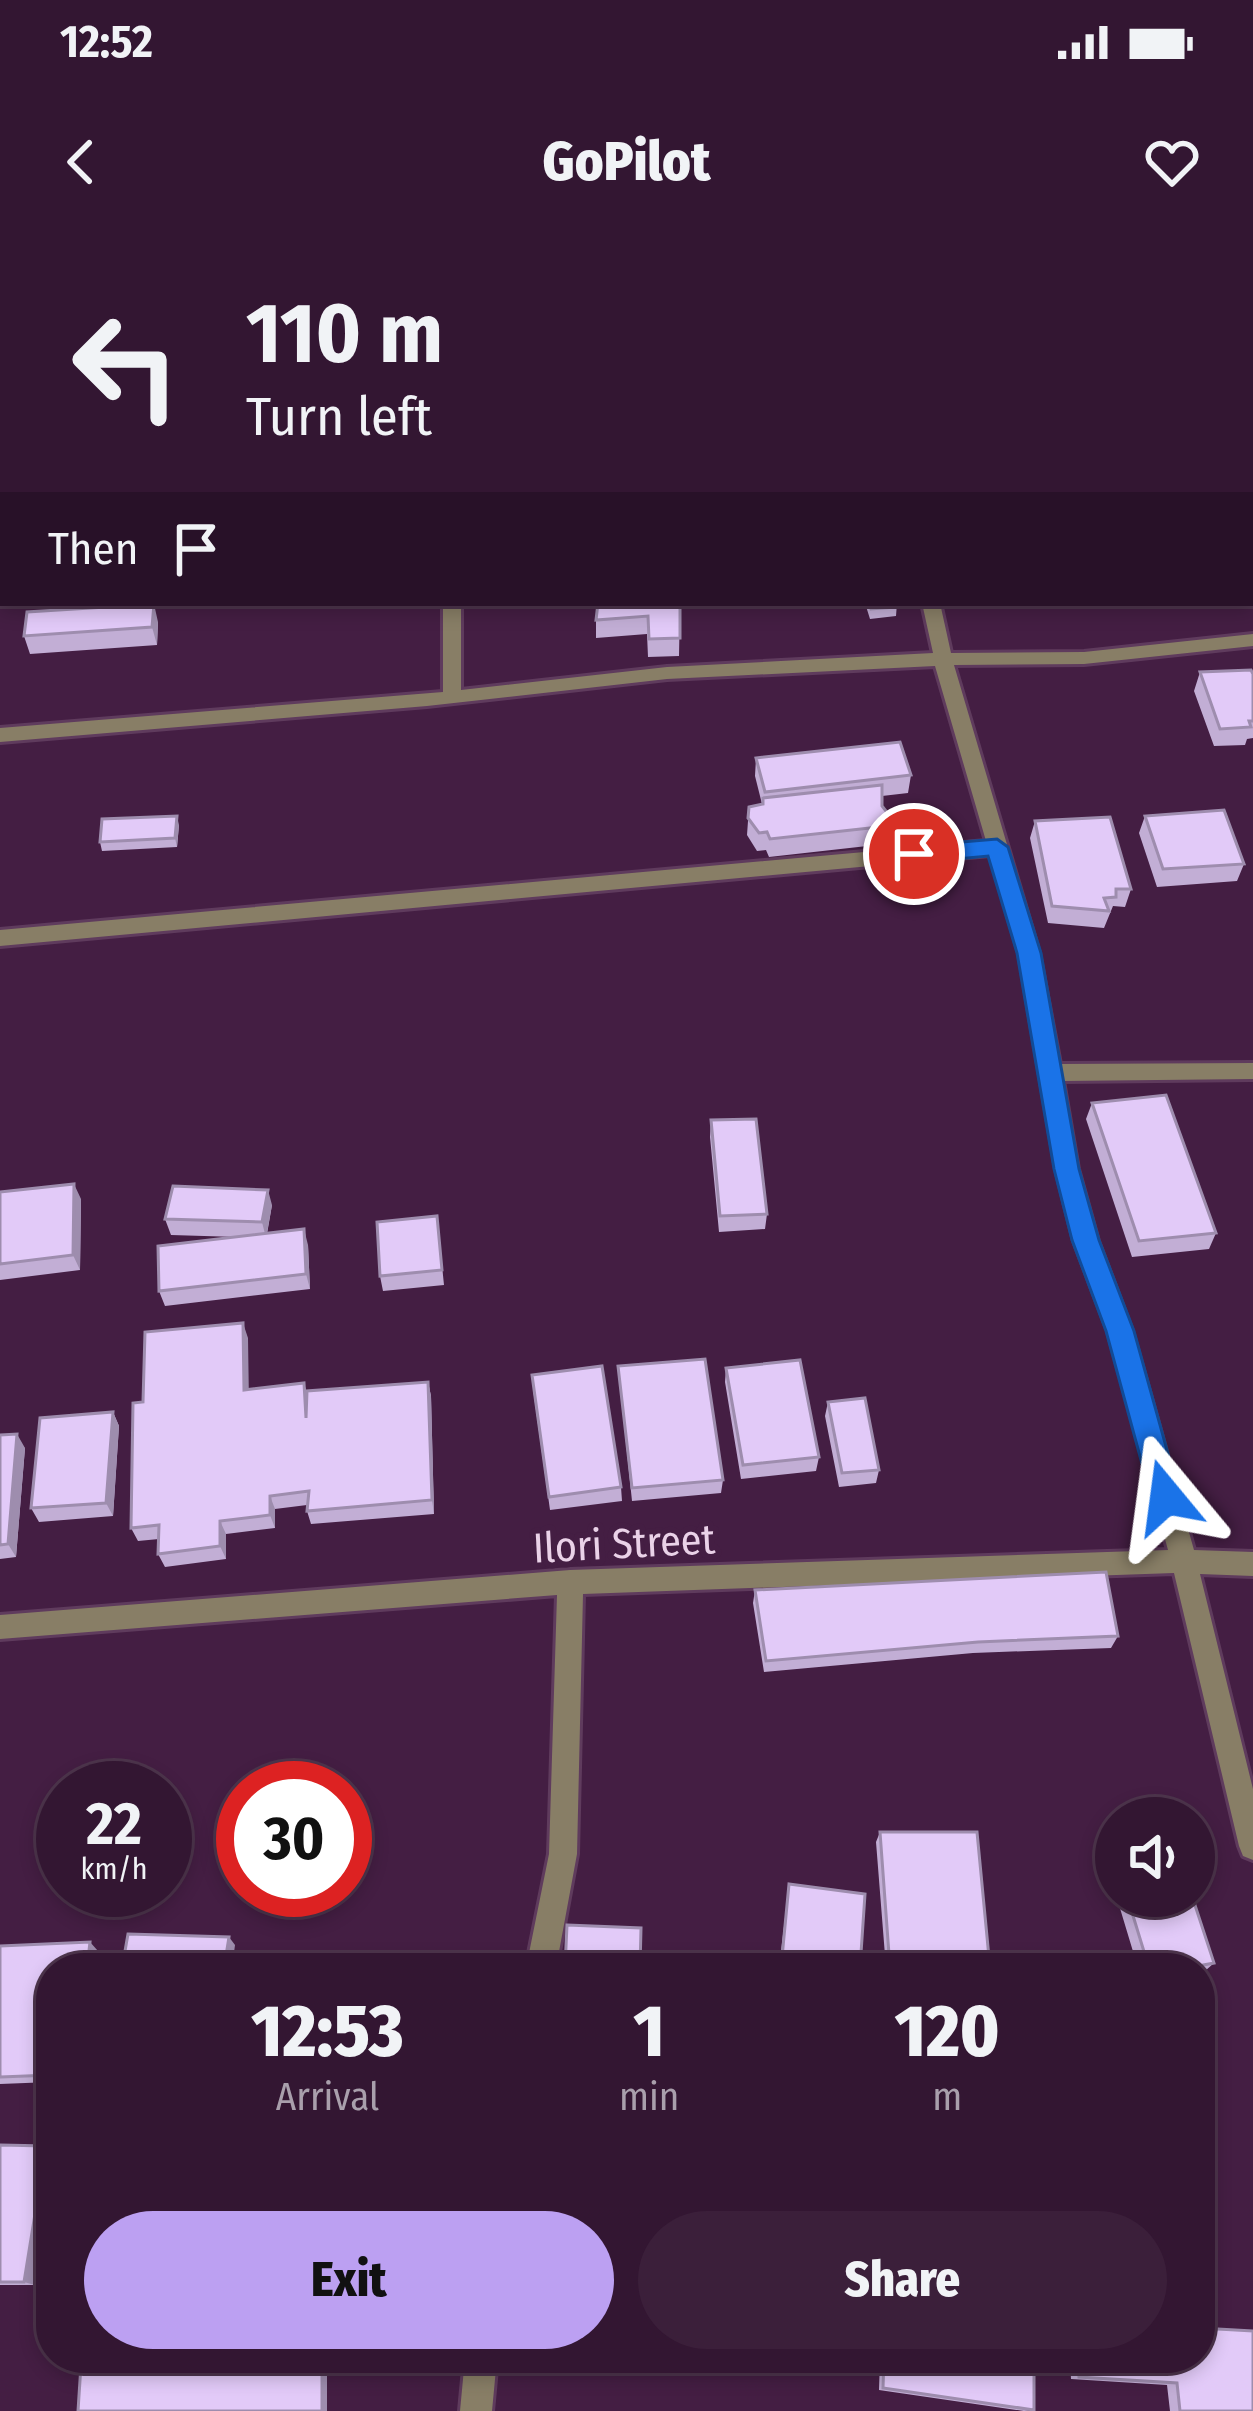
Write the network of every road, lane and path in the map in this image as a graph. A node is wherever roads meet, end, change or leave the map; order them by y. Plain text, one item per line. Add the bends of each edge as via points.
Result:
1 (452, 606) edge
2 (933, 606) edge
3 (1253, 640) edge
4 (944, 663) junction
5 (452, 696) junction
6 (0, 735) edge
7 (997, 847) junction
8 (0, 938) edge
9 (1253, 1071) edge
10 (1050, 1073) junction
11 (1184, 1561) junction
12 (1253, 1564) edge
13 (570, 1582) junction
14 (0, 1627) edge
15 (1253, 1846) edge
16 (544, 1953) edge
17 (480, 2373) edge
18 (476, 2411) edge

1 - 5 street
2 - 4 street
3 - 4 street
4 - 5 street via 667,673
4 - 7 street
5 - 6 street
7 - 8 street
7 - 10 street via 1029,953
9 - 10 street
10 - 11 street via 1066,1169
11 - 12 street, Ilori Street
11 - 13 street, Ilori Street
11 - 15 street
13 - 14 street, Ilori Street
13 - 16 street via 563,1854
17 - 18 street

